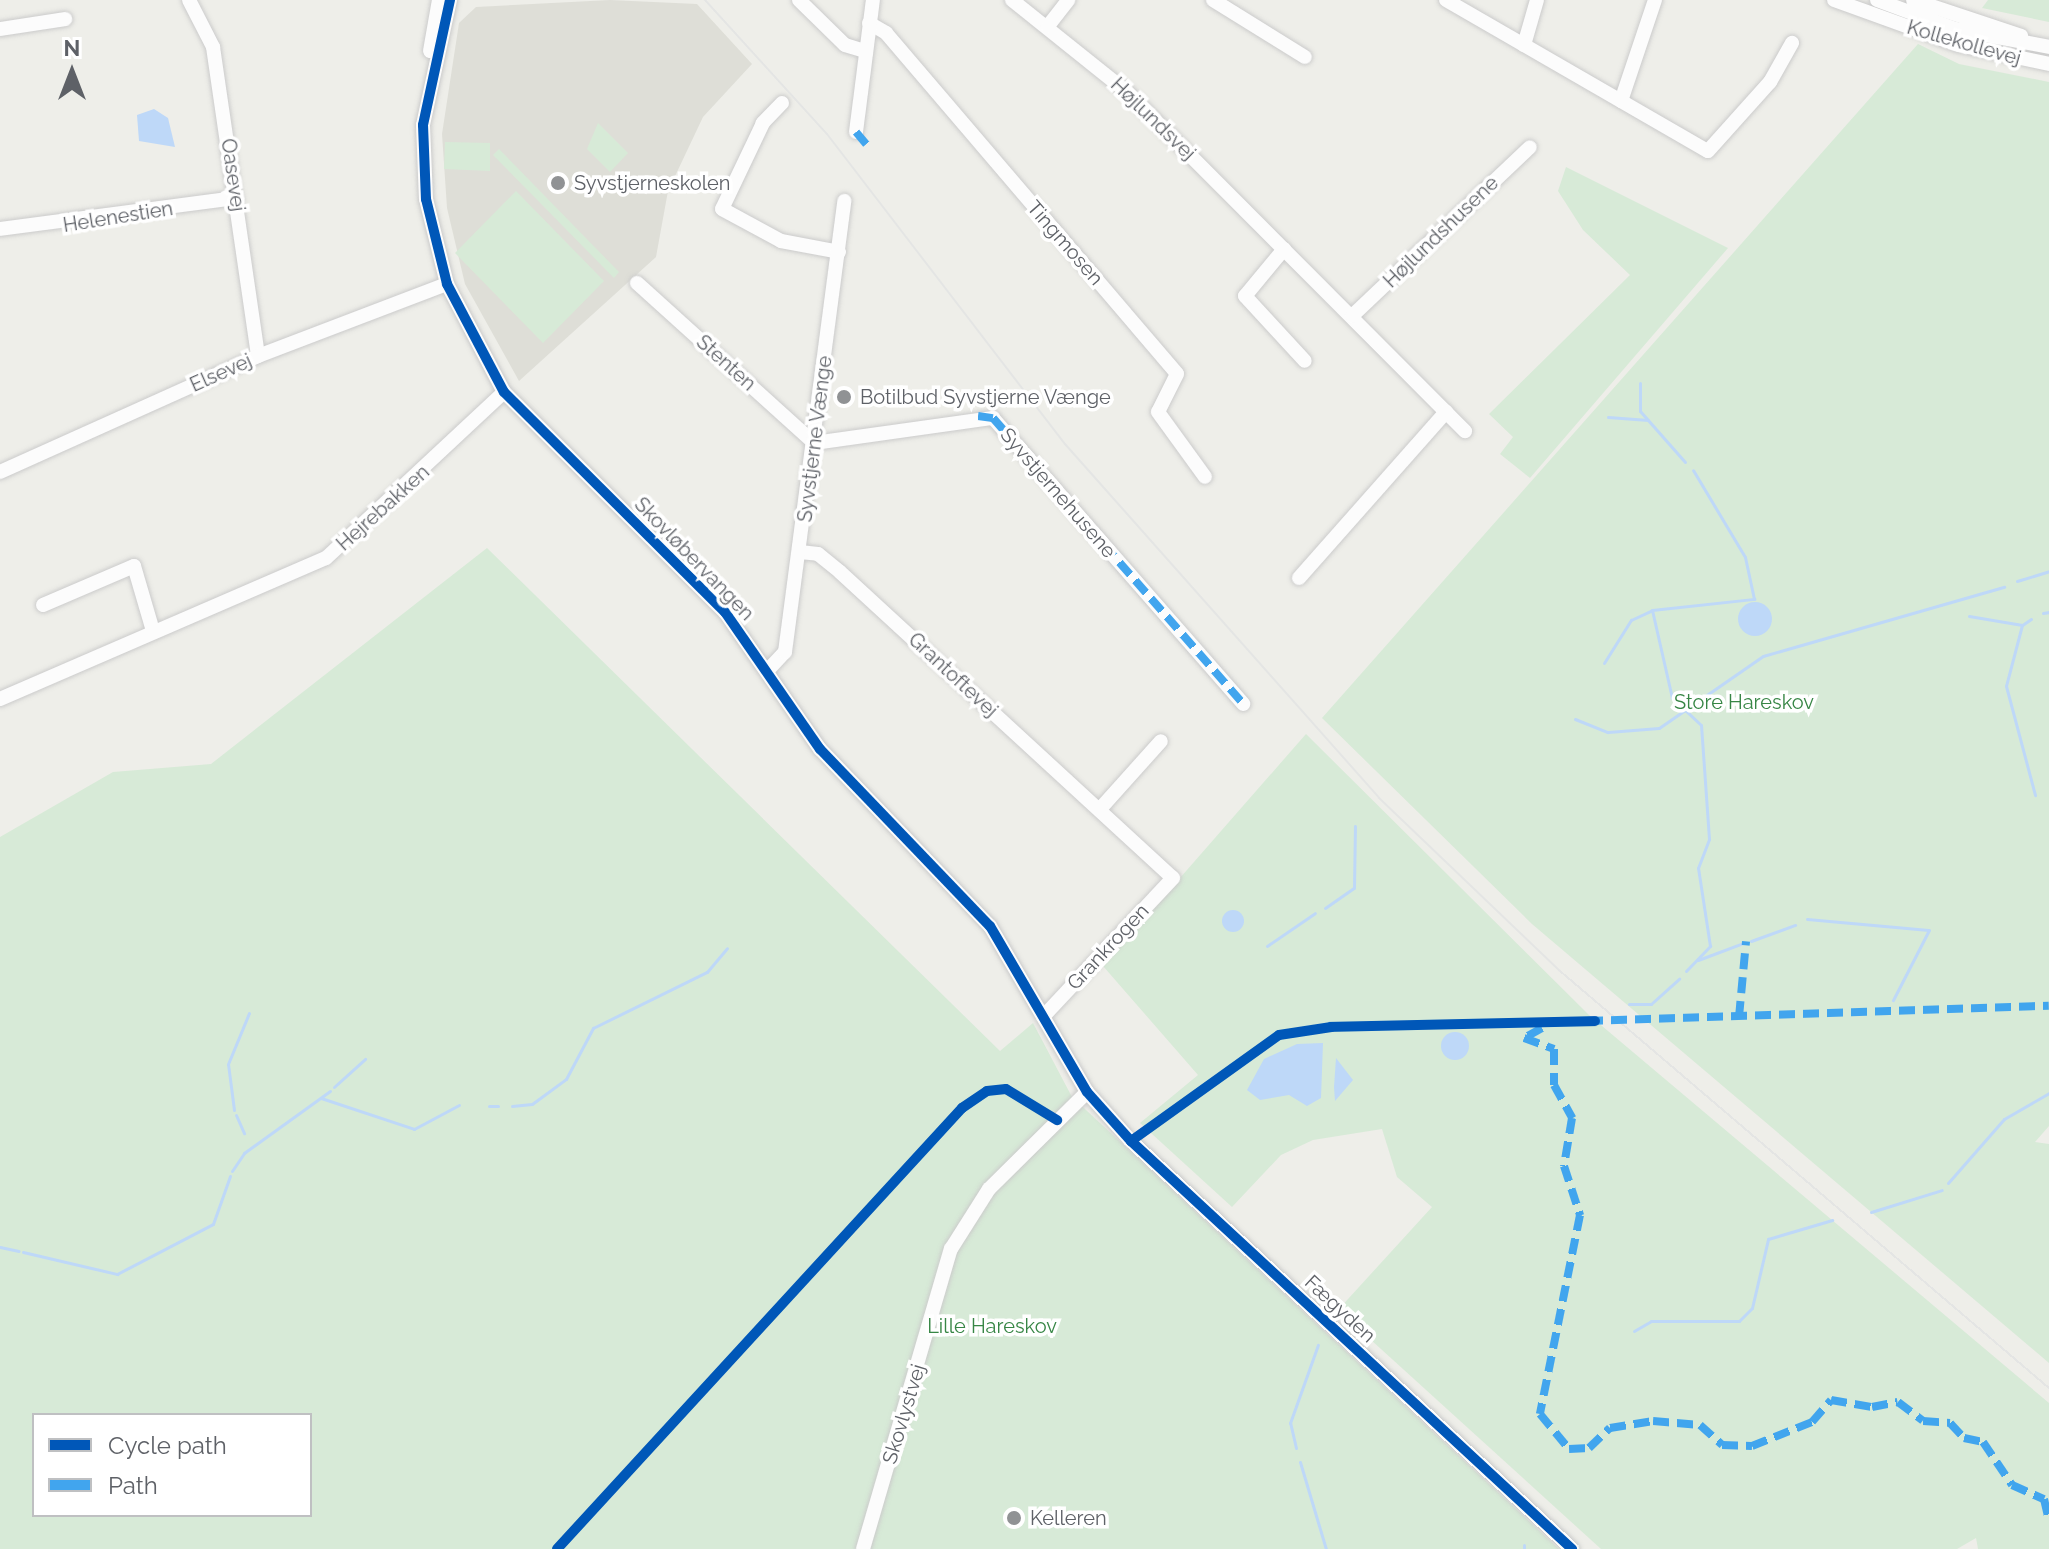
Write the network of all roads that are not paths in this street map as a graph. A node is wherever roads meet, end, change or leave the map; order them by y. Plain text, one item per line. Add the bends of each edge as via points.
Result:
1 (189, 0) edge
2 (439, 0) edge
3 (450, 0) edge
4 (799, 0) edge
5 (873, 0) edge
6 (1012, 0) edge
7 (1068, 0) edge
8 (1213, 0) edge
9 (1446, 0) edge
10 (1537, 0) edge
11 (1655, 0) edge
12 (1834, 0) edge
13 (1877, 0) edge
14 (1913, 0) edge
15 (1891, 9) edge
16 (65, 19) dead end
17 (869, 23) junction
18 (1048, 26) junction
19 (0, 29) edge
20 (1792, 43) dead end
21 (1524, 45) junction
22 (2048, 47) edge
23 (865, 51) junction
24 (1305, 57) dead end
25 (2049, 64) edge
26 (431, 78) junction
27 (1621, 101) junction
28 (783, 104) dead end
29 (856, 132) dead end
30 (1530, 147) dead end
31 (236, 198) junction
32 (844, 201) dead end
33 (0, 229) edge
34 (1284, 249) junction
35 (839, 252) junction
36 (637, 283) dead end
37 (447, 284) junction
38 (1352, 316) junction
39 (258, 356) junction
40 (1305, 361) dead end
41 (504, 392) junction
42 (1446, 412) junction
43 (1465, 431) dead end
44 (814, 443) junction
45 (0, 472) edge
46 (1205, 477) dead end
47 (800, 552) junction
48 (1299, 578) dead end
49 (43, 605) dead end
50 (153, 631) junction
51 (768, 670) junction
52 (0, 699) edge
53 (1243, 704) dead end
54 (1161, 741) dead end
55 (1100, 809) junction
56 (1173, 878) joint
57 (1043, 1017) junction
58 (1087, 1092) junction
59 (863, 1549) edge
60 (1572, 1549) edge

1 - 31 street, Oasevej via 213,47
2 - 26 street, Skovløbervangen
3 - 26 street, Skovløbervangen
4 - 23 street via 845,45
5 - 17 street
6 - 18 street, Højlundsvej
7 - 18 street
8 - 24 street
9 - 21 street
10 - 21 street
11 - 27 street
12 - 15 street, Kollekollevej
13 - 15 street, Kollekollevej
14 - 22 street
15 - 22 street, Kollekollevej via 1993,39
15 - 25 street, Kollekollevej
16 - 19 street
17 - 23 street
17 - 46 street, Tingmosen via 886,33 1177,374 1158,412
18 - 34 street, Højlundsvej via 1127,92
20 - 27 street via 1770,82 1708,151
21 - 27 street
23 - 29 street
26 - 37 street, Skovløbervangen via 423,164
28 - 35 street via 763,123 722,209 781,241
30 - 38 street, Højlundshusene
31 - 33 street, Helenestien
31 - 39 street, Oasevej
32 - 35 street, Syvstjerne Vænge
34 - 38 street, Højlundsvej
34 - 40 street via 1245,296
35 - 44 street, Syvstjerne Vænge
36 - 44 street, Stenten
37 - 39 street, Elsevej
37 - 41 street, Skovløbervangen
38 - 42 street, Højlundsvej
39 - 45 street, Elsevej
41 - 50 street, Hejrebakken via 326,558
41 - 51 street, Skovløbervangen via 725,612
42 - 43 street, Højlundsvej
42 - 48 street
44 - 47 street, Syvstjerne Vænge
44 - 53 street, Syvstjernehusene via 993,418
47 - 51 street, Syvstjerne Vænge via 785,652
47 - 55 street, Grantoftevej via 818,554 840,572
49 - 50 street via 134,566
50 - 52 street, Hejrebakken
51 - 57 street, Skovløbervangen via 820,749 990,926
54 - 55 street
55 - 56 street, Grantoftevej
56 - 57 street, Grankrogen
57 - 58 street, Skovløbervangen
58 - 59 street, Skovlystvej via 989,1189 951,1249
58 - 60 street, Fægyden

